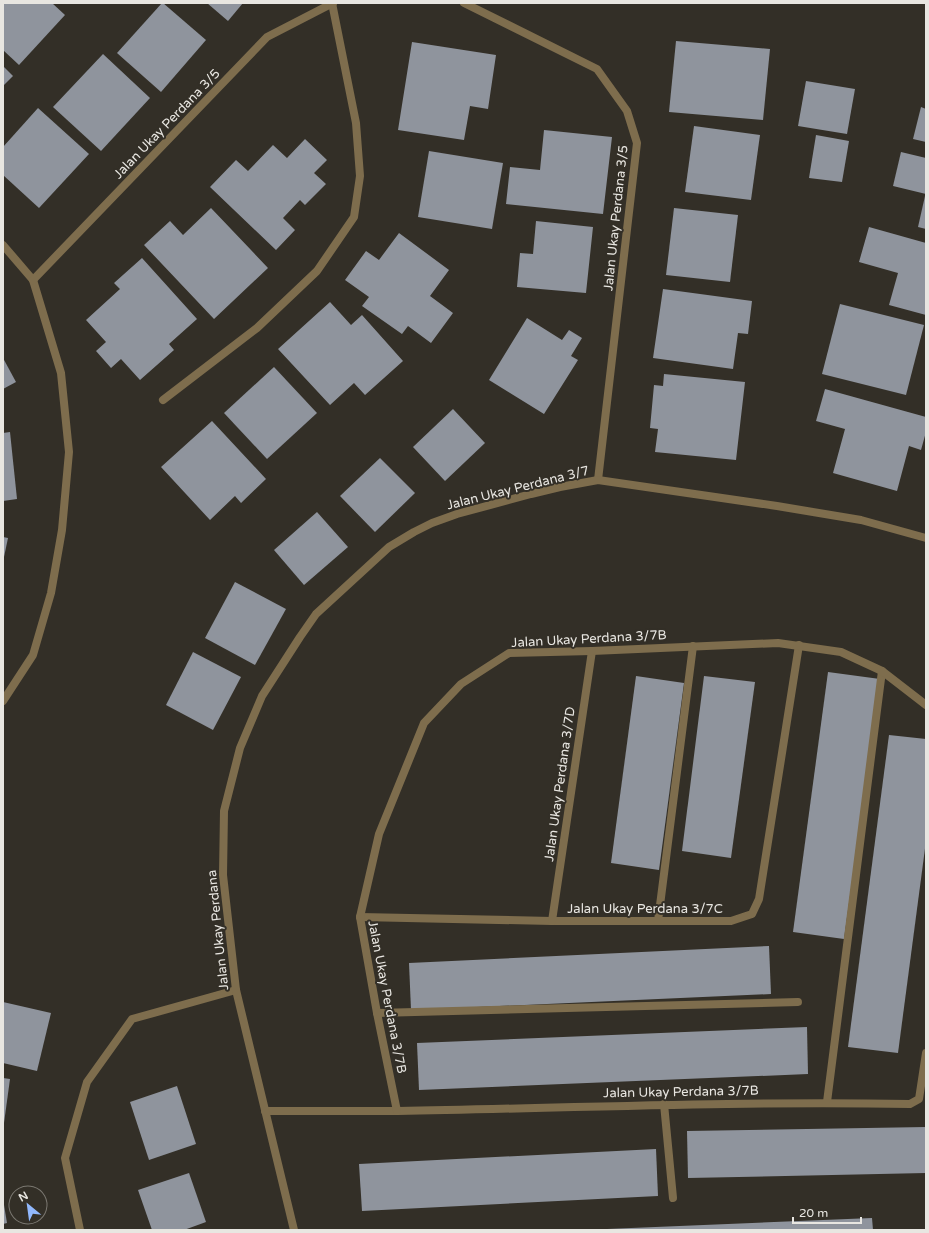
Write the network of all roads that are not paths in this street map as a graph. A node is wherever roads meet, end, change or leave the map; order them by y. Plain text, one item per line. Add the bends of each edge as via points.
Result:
1 (332, 3) edge
2 (464, 3) edge
3 (3, 245) edge
4 (33, 280) junction
5 (163, 400) dead end
6 (598, 480) junction
7 (926, 538) edge
8 (300, 637) joint
9 (799, 645) junction
10 (693, 646) junction
11 (592, 651) junction
12 (882, 671) junction
13 (3, 701) edge
14 (926, 705) edge
15 (360, 918) junction
16 (552, 921) junction
17 (658, 921) junction
18 (236, 990) junction
19 (798, 1002) dead end
20 (377, 1014) junction
21 (926, 1053) edge
22 (827, 1102) junction
23 (664, 1104) junction
24 (265, 1111) junction
25 (397, 1111) junction
26 (673, 1198) dead end
27 (80, 1230) edge
28 (294, 1230) edge

1 - 4 street, Jalan Ukay Perdana 3/5 via 267,37
1 - 5 street via 356,123 360,176 354,217 317,271 257,328
2 - 6 street, Jalan Ukay Perdana 3/5 via 596,69 627,110 637,143
3 - 4 street
4 - 13 street via 61,372 69,452 62,530 51,594 33,655
6 - 7 street, Jalan Ukay Perdana 3/7 via 861,520
6 - 8 street, Jalan Ukay Perdana 3/7 via 560,487 457,514 414,532 389,547 316,614
8 - 18 street, Jalan Ukay Perdana via 262,696 240,748 224,811 223,875
9 - 10 street, Jalan Ukay Perdana 3/7B via 778,643
9 - 12 street, Jalan Ukay Perdana 3/7B via 842,652
9 - 17 street, Jalan Ukay Perdana 3/7C via 759,899 752,914 732,921
10 - 11 street, Jalan Ukay Perdana 3/7B
10 - 17 street
11 - 15 street, Jalan Ukay Perdana 3/7B via 509,653 461,684 424,723 380,834
11 - 16 street, Jalan Ukay Perdana 3/7D
12 - 14 street, Jalan Ukay Perdana 3/7B
12 - 22 street
15 - 16 street, Jalan Ukay Perdana 3/7C
15 - 20 street, Jalan Ukay Perdana 3/7B
16 - 17 street, Jalan Ukay Perdana 3/7C
18 - 24 street, Jalan Ukay Perdana
18 - 27 street via 132,1018 87,1082 65,1158
19 - 20 street
20 - 25 street, Jalan Ukay Perdana 3/7B
21 - 22 street, Jalan Ukay Perdana 3/7B via 919,1099 910,1104
22 - 23 street, Jalan Ukay Perdana 3/7B
23 - 25 street, Jalan Ukay Perdana 3/7B
23 - 26 street
24 - 25 street, Jalan Ukay Perdana 3/7B
24 - 28 street, Jalan Ukay Perdana

